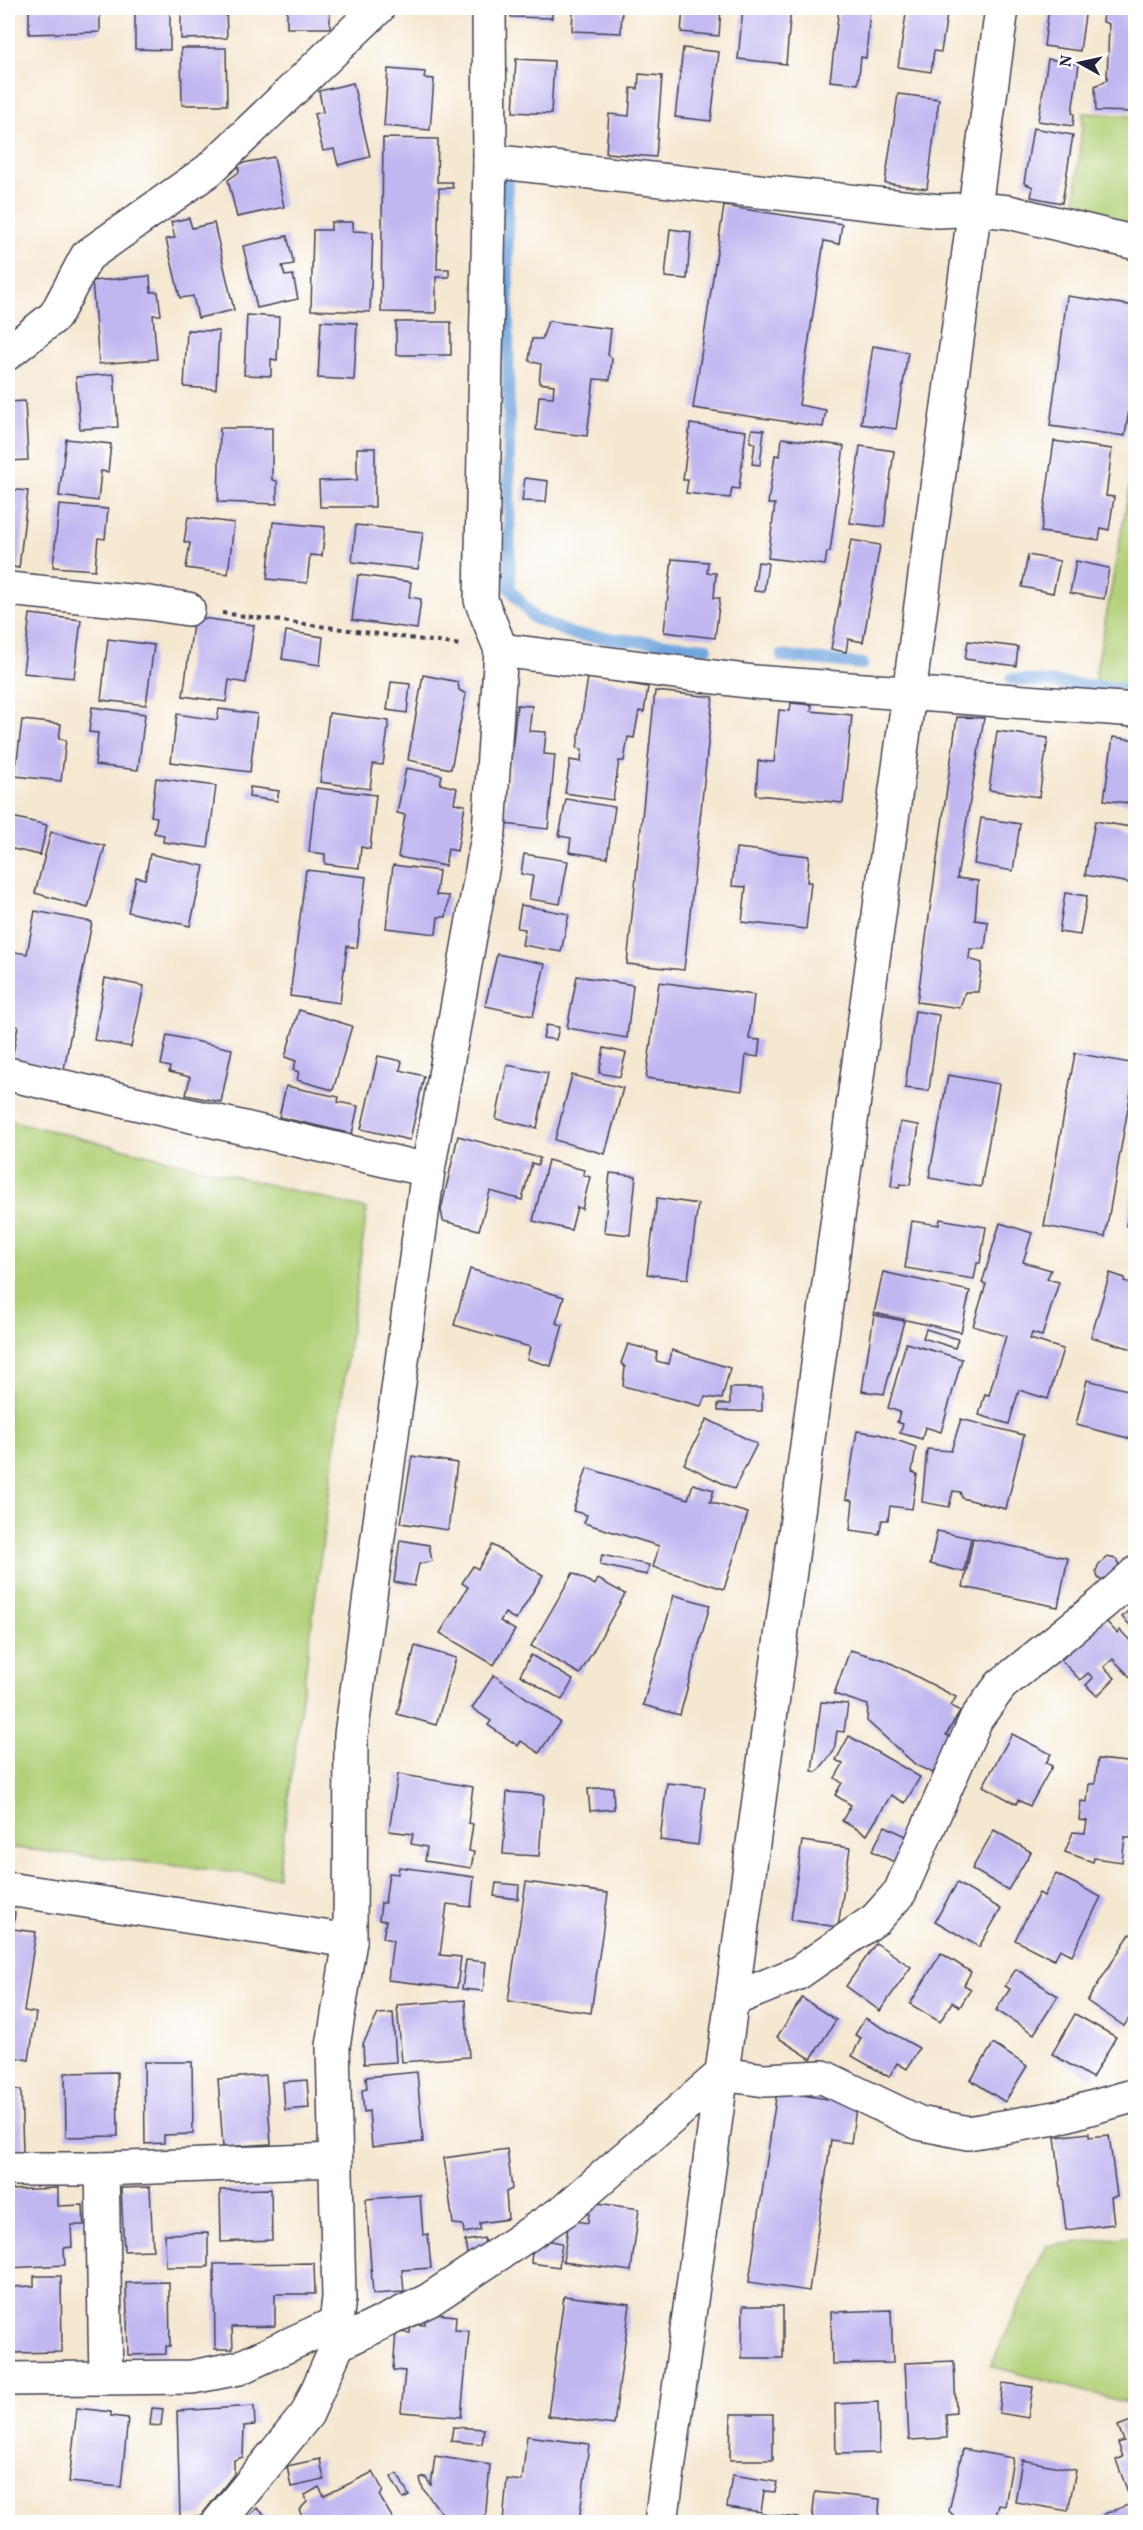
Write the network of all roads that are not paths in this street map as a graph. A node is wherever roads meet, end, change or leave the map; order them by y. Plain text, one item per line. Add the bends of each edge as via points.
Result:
1 (378, 8) edge
2 (489, 8) edge
3 (1002, 8) edge
4 (490, 161) junction
5 (976, 209) junction
6 (1136, 243) edge
7 (8, 353) edge
8 (8, 589) edge
9 (188, 609) road end
10 (501, 650) junction
11 (910, 695) junction
12 (1136, 710) edge
13 (8, 1074) edge
14 (428, 1170) junction
15 (1136, 1573) edge
16 (8, 1888) edge
17 (350, 1941) junction
18 (732, 2000) junction
19 (722, 2074) junction
20 (1136, 2095) edge
21 (336, 2160) junction
22 (8, 2169) edge
23 (102, 2169) junction
24 (337, 2333) junction
25 (106, 2377) junction
26 (8, 2379) edge
27 (219, 2523) edge
28 (660, 2523) edge

1 - 7 street via 209,170 87,256 55,316
2 - 4 street
3 - 5 street
4 - 5 street via 939,211
4 - 10 street via 481,600
5 - 6 street via 1009,212
5 - 11 street
8 - 9 street
10 - 11 street via 754,682
10 - 14 street via 489,831
11 - 12 street
11 - 18 street
13 - 14 street
14 - 17 street via 351,1735
15 - 18 street via 1001,1684 976,1719 900,1892 876,1919 798,1973
16 - 17 street
17 - 21 street via 333,2046
18 - 19 street
19 - 20 street via 765,2080 823,2077 919,2123 968,2133 1054,2118
19 - 24 street via 565,2210 429,2300
19 - 28 street
21 - 23 street
21 - 24 street
22 - 23 street
23 - 25 street
24 - 25 street via 239,2368 192,2377
24 - 27 street via 307,2414
25 - 26 street

